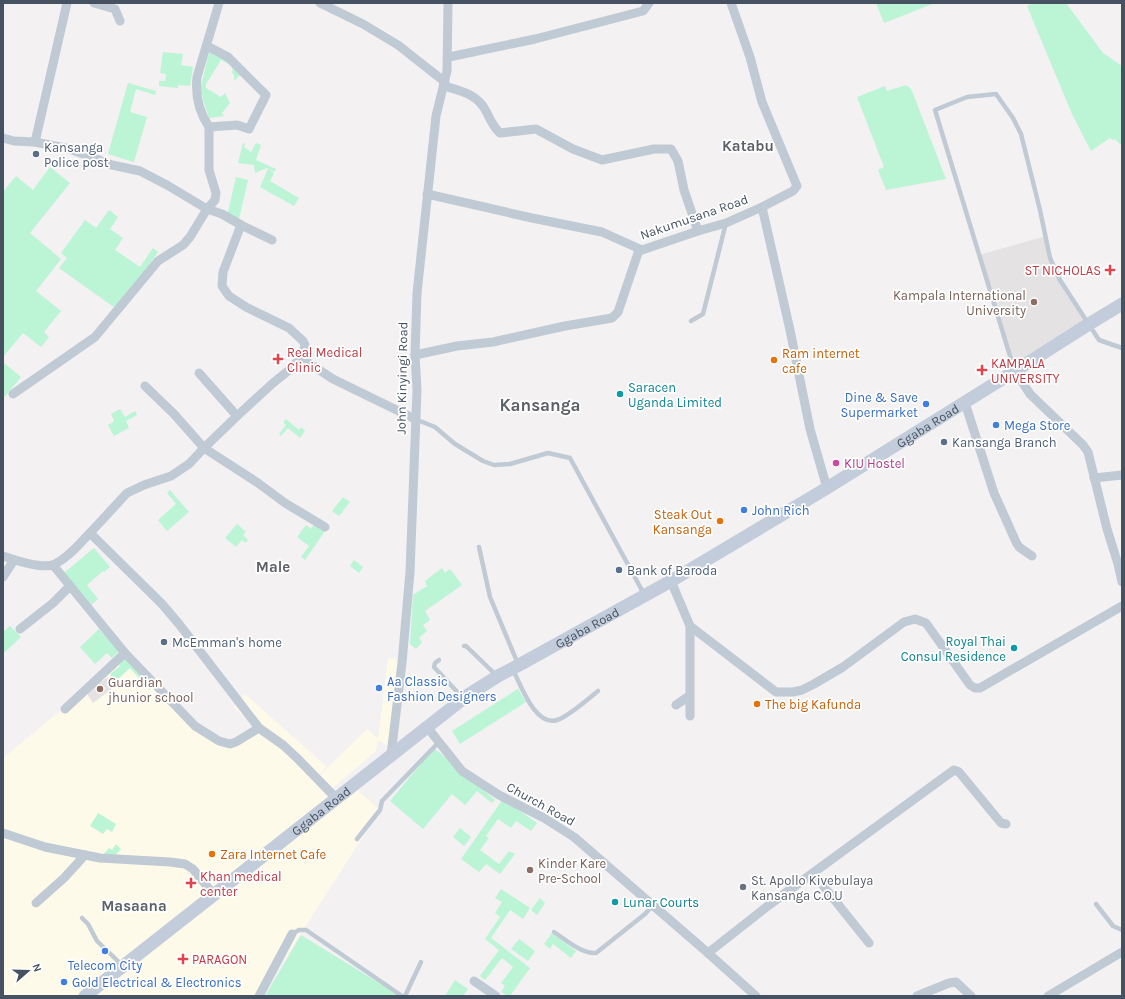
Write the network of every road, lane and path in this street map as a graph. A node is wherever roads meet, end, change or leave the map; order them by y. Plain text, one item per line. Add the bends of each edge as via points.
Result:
1 (67, 3) edge
2 (94, 3) edge
3 (219, 3) edge
4 (320, 3) edge
5 (448, 3) edge
6 (649, 3) edge
7 (731, 3) edge
8 (120, 20) dead end
9 (207, 46) junction
10 (449, 57) junction
11 (444, 84) junction
12 (209, 127) junction
13 (3, 138) edge
14 (35, 142) junction
15 (427, 194) junction
16 (762, 207) junction
17 (207, 209) junction
18 (726, 223) junction
19 (242, 226) junction
20 (698, 231) junction
21 (272, 240) dead end
22 (639, 250) junction
23 (1122, 304) edge
24 (691, 321) dead end
25 (1089, 324) junction
26 (1122, 348) edge
27 (415, 355) junction
28 (301, 358) junction
29 (1015, 371) junction
30 (199, 373) dead end
31 (145, 386) dead end
32 (13, 394) dead end
33 (965, 403) junction
34 (237, 416) junction
35 (415, 419) junction
36 (204, 448) junction
37 (1122, 475) edge
38 (1094, 478) junction
39 (827, 488) junction
40 (325, 527) dead end
41 (90, 533) junction
42 (479, 547) dead end
43 (3, 556) edge
44 (1032, 556) dead end
45 (14, 560) junction
46 (53, 565) junction
47 (3, 577) edge
48 (671, 580) junction
49 (1122, 582) edge
50 (70, 586) junction
51 (644, 595) junction
52 (1122, 606) edge
53 (690, 626) junction
54 (20, 629) dead end
55 (464, 646) dead end
56 (125, 653) junction
57 (439, 660) dead end
58 (516, 667) junction
59 (498, 676) junction
60 (598, 691) dead end
61 (689, 696) junction
62 (463, 698) junction
63 (676, 705) dead end
64 (65, 709) dead end
65 (690, 716) dead end
66 (427, 727) junction
67 (259, 728) junction
68 (439, 742) junction
69 (391, 755) junction
70 (336, 798) junction
71 (1006, 824) dead end
72 (3, 832) edge
73 (357, 839) dead end
74 (85, 855) junction
75 (813, 873) junction
76 (214, 895) junction
77 (36, 903) dead end
78 (1096, 904) dead end
79 (653, 905) junction
80 (82, 918) dead end
81 (1122, 930) edge
82 (554, 932) dead end
83 (292, 934) joint
84 (869, 943) dead end
85 (1122, 952) edge
86 (708, 953) junction
87 (421, 962) dead end
88 (123, 966) junction
89 (474, 981) dead end
90 (85, 996) edge
91 (259, 996) edge
92 (403, 996) edge
93 (496, 996) edge
94 (756, 996) edge
95 (917, 996) edge
96 (971, 996) edge
97 (1048, 996) edge

1 - 14 street
2 - 8 street via 115,9
3 - 9 street
4 - 11 street via 398,45
5 - 10 street, John Kinyingi Road
6 - 10 street via 643,11 535,39
7 - 16 street via 750,56 762,102 797,186 793,191
9 - 12 street via 196,85 202,114
9 - 12 street via 228,57 266,95 249,129 237,125
10 - 11 street, John Kinyingi Road
11 - 15 street, John Kinyingi Road via 436,116
11 - 20 street via 477,99 500,133 536,129 573,149 602,160 654,149 671,149 678,161 684,190
12 - 17 street via 209,170 216,193 215,200
13 - 14 street
14 - 17 street via 70,149 112,165 140,171
15 - 22 street, Nakumusana Road via 602,232
15 - 27 street, John Kinyingi Road via 417,293
16 - 18 street, Nakumusana Road
16 - 39 street, Nakumusana Road via 810,429
17 - 19 street via 222,214
17 - 32 street via 190,237 183,245 158,261 95,337
18 - 20 street, Nakumusana Road
18 - 24 lane via 703,314
19 - 21 street
19 - 28 street via 223,272 222,286 228,296 289,328 305,345
20 - 22 street, Nakumusana Road
22 - 27 street via 618,312 612,318
23 - 25 main road, Ggaba Road
25 - 26 lane via 1100,340
25 - 29 main road, Ggaba Road
25 - 29 lane via 1060,280 1050,258 1021,134 996,94 967,98 935,110
27 - 35 street, John Kinyingi Road
28 - 34 street
28 - 35 street via 333,379
29 - 33 main road, Ggaba Road
29 - 38 street via 1030,394 1083,445 1091,460
30 - 34 street
31 - 36 street
33 - 39 main road, Ggaba Road
33 - 44 street via 994,492 1019,547
34 - 36 street
35 - 51 lane via 436,427 455,444 494,465 510,464 548,454 570,458
35 - 69 street, John Kinyingi Road via 410,572
36 - 40 street
36 - 41 street via 178,472 127,493
37 - 38 street
38 - 49 street
39 - 48 main road, Ggaba Road
41 - 46 street via 72,552
41 - 67 street via 162,604
42 - 58 lane via 490,597
43 - 45 street
45 - 46 street
45 - 47 street
46 - 50 street
48 - 51 main road, Ggaba Road
48 - 53 street
50 - 54 street via 54,603
50 - 56 street
51 - 58 main road, Ggaba Road
52 - 53 street via 980,688 970,685 926,623 916,619 904,622 843,667 814,684 793,692 776,692
53 - 61 street
55 - 59 lane
56 - 64 street
56 - 67 street via 195,726 219,741 230,744
57 - 62 lane via 434,666
58 - 59 main road, Ggaba Road
58 - 60 lane via 531,706 544,719 558,720
59 - 62 main road, Ggaba Road
61 - 63 street
61 - 65 street
62 - 66 main road, Ggaba Road
66 - 68 street, Church Road
66 - 69 main road, Ggaba Road
67 - 70 street via 293,753
68 - 73 lane via 382,800 380,810
68 - 79 street, Church Road via 462,771 499,796 544,818 574,837
69 - 70 main road, Ggaba Road
70 - 76 main road, Ggaba Road
71 - 75 street via 1001,823 959,772 954,770
72 - 74 street via 45,848
74 - 76 street via 185,864 193,869
74 - 77 street
75 - 84 street
75 - 86 street
76 - 88 main road, Ggaba Road
78 - 81 lane via 1114,926
79 - 82 lane via 596,953 590,954
79 - 86 street, Church Road
80 - 88 lane via 97,941
83 - 91 street
83 - 92 lane via 306,930
85 - 97 street
86 - 94 street, Church Road
87 - 92 lane
88 - 90 main road, Ggaba Road
89 - 93 street
95 - 96 street via 949,982 956,982

